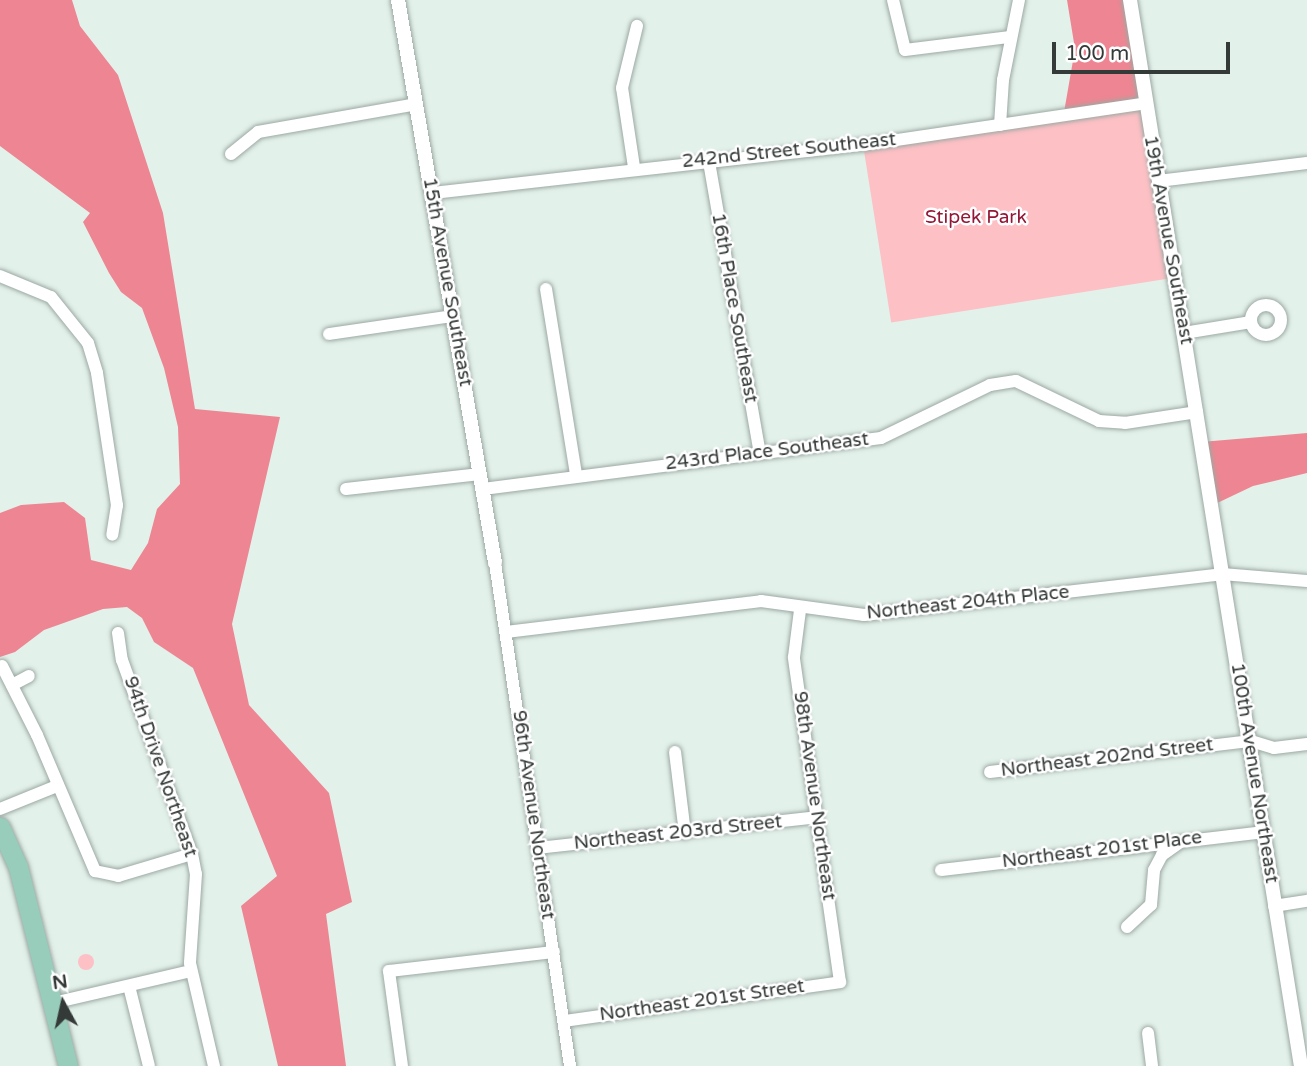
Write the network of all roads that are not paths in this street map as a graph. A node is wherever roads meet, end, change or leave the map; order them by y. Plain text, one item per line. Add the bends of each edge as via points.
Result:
1 (398, 0) edge
2 (893, 0) edge
3 (1019, 0) edge
4 (1130, 0) edge
5 (637, 26) dead end
6 (1010, 37) junction
7 (1146, 103) junction
8 (416, 104) junction
9 (1000, 125) junction
10 (231, 153) dead end
11 (709, 162) junction
12 (1307, 163) edge
13 (634, 167) junction
14 (1158, 181) junction
15 (432, 193) junction
16 (0, 276) edge
17 (547, 289) dead end
18 (453, 316) junction
19 (1251, 322) dead end
20 (1184, 333) junction
21 (329, 334) dead end
22 (1197, 412) junction
23 (760, 454) junction
24 (576, 475) junction
25 (1207, 479) joint
26 (481, 481) junction
27 (346, 489) dead end
28 (112, 535) dead end
29 (495, 563) joint
30 (1222, 574) junction
31 (1307, 581) edge
32 (800, 610) junction
33 (506, 632) junction
34 (118, 633) dead end
35 (2, 666) dead end
36 (29, 676) dead end
37 (12, 685) junction
38 (1251, 741) junction
39 (1307, 744) edge
40 (675, 751) dead end
41 (990, 772) dead end
42 (57, 786) junction
43 (0, 809) edge
44 (817, 817) junction
45 (0, 827) edge
46 (1263, 832) junction
47 (685, 833) junction
48 (1182, 841) junction
49 (538, 848) junction
50 (192, 854) junction
51 (941, 870) dead end
52 (1307, 901) edge
53 (1275, 906) junction
54 (1127, 927) dead end
55 (554, 952) junction
56 (191, 971) junction
57 (840, 982) joint
58 (129, 986) junction
59 (53, 1003) junction
60 (564, 1021) junction
61 (1148, 1033) dead end
62 (68, 1066) edge
63 (149, 1066) edge
64 (214, 1066) edge
65 (402, 1066) edge
66 (570, 1066) edge
67 (1152, 1066) edge
68 (1301, 1066) edge

1 - 8 street, 15th Avenue Southeast
2 - 6 street via 905,50
3 - 6 street
4 - 7 street, 19th Avenue Southeast
5 - 13 street via 622,88
6 - 9 street
7 - 9 street, 242nd Street Southeast
7 - 14 street, 19th Avenue Southeast
8 - 10 street via 258,132
8 - 15 street, 15th Avenue Southeast
9 - 11 street, 242nd Street Southeast
11 - 13 street, 242nd Street Southeast
11 - 23 street, 16th Place Southeast
12 - 14 street
13 - 15 street, 242nd Street Southeast
14 - 20 street, 19th Avenue Southeast
15 - 18 street, 15th Avenue Southeast
16 - 28 street via 51,297 88,343 97,373 117,505
17 - 24 street
18 - 21 street
18 - 26 street, 15th Avenue Southeast
19 - 20 street
20 - 22 street, 19th Avenue Southeast
22 - 23 street, 243rd Place Southeast via 1125,423 1099,421 1016,381 990,385 881,438
22 - 25 street, 19th Avenue Southeast
23 - 24 street, 243rd Place Southeast
24 - 26 street, 243rd Place Southeast
25 - 30 street, 100th Avenue Northeast
26 - 27 street, 243rd Place Southeast
26 - 29 street, 15th Avenue Southeast
29 - 33 street, 96th Avenue Northeast
30 - 31 street, Northeast 204th Place
30 - 32 street, Northeast 204th Place via 864,615
30 - 38 street, 100th Avenue Northeast
32 - 33 street, Northeast 204th Place via 761,601
32 - 44 street, 98th Avenue Northeast via 794,657
33 - 49 street, 96th Avenue Northeast
34 - 50 street, 94th Drive Northeast via 122,660
35 - 37 street
36 - 37 street
37 - 42 street
38 - 39 street, Northeast 202nd Street via 1274,748
38 - 41 street, Northeast 202nd Street
38 - 46 street, 100th Avenue Northeast
40 - 47 street
42 - 43 street
42 - 50 street via 95,871 118,876
44 - 47 street, Northeast 203rd Street
44 - 57 street, 98th Avenue Northeast
45 - 59 main road via 18,867
46 - 48 street, Northeast 201st Place
46 - 53 street, 100th Avenue Northeast
47 - 49 street, Northeast 203rd Street
48 - 51 street, Northeast 201st Place
48 - 54 street via 1163,855 1154,870 1151,905
49 - 55 street, 96th Avenue Northeast
50 - 56 street, 94th Drive Northeast via 196,874
52 - 53 street
53 - 68 street, 100th Avenue Northeast
55 - 60 street, 96th Avenue Northeast
55 - 65 street via 388,971
56 - 58 street
56 - 64 street, 94th Drive Northeast
57 - 60 street, Northeast 201st Street
58 - 59 street
58 - 63 street
59 - 62 main road
60 - 66 street, 96th Avenue Northeast
61 - 67 street

